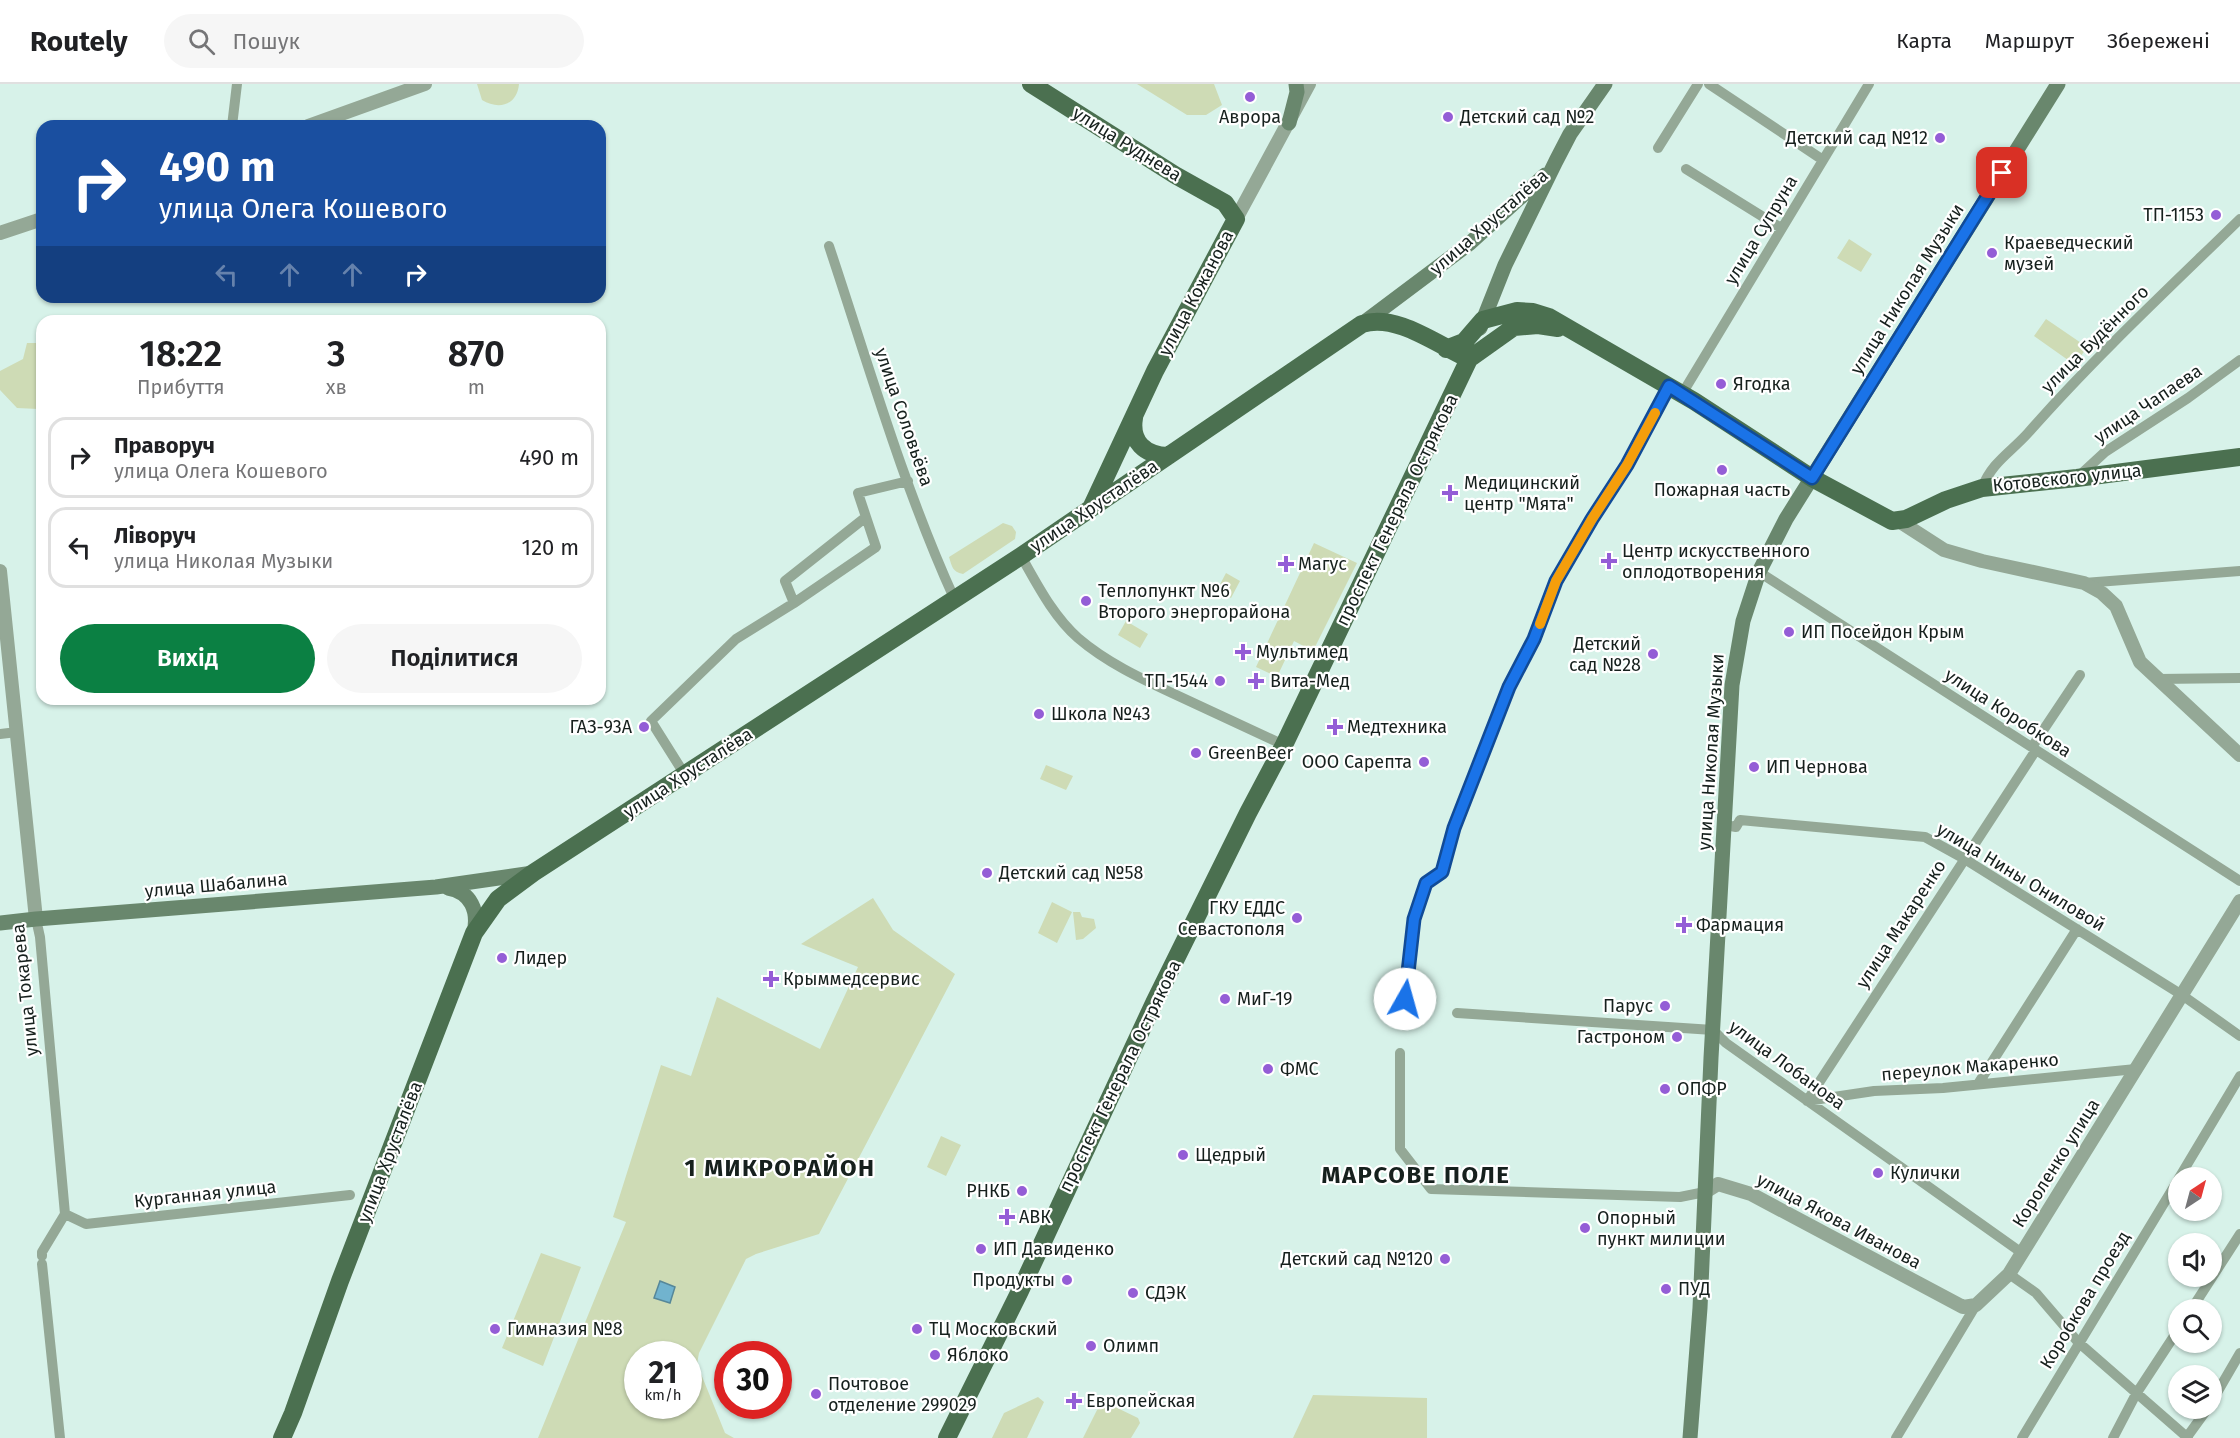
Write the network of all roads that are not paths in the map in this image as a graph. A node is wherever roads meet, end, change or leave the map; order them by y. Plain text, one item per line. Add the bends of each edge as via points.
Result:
1 (237, 84) edge
2 (425, 84) edge
3 (1031, 84) edge
4 (1296, 84) edge
5 (1310, 84) edge
6 (1605, 84) edge
7 (1698, 84) edge
8 (1709, 84) edge
9 (1869, 84) edge
10 (2058, 84) edge
11 (233, 120) edge
12 (325, 120) edge
13 (1288, 123) junction
14 (1658, 148) dead end
15 (1823, 160) junction
16 (1556, 161) junction
17 (1686, 169) dead end
18 (1235, 209) junction
19 (2240, 219) edge
20 (36, 221) edge
21 (1781, 228) junction
22 (0, 233) edge
23 (829, 246) dead end
24 (1499, 321) junction
25 (1362, 324) junction
26 (1446, 349) junction
27 (1469, 359) junction
28 (2240, 360) edge
29 (1676, 390) junction
30 (1134, 414) junction
31 (1120, 442) junction
32 (1168, 456) junction
33 (2240, 457) edge
34 (1145, 472) junction
35 (1812, 478) junction
36 (2077, 478) junction
37 (908, 481) junction
38 (1982, 488) junction
39 (1092, 507) junction
40 (866, 517) junction
41 (1899, 521) junction
42 (1021, 556) junction
43 (0, 571) edge
44 (2240, 571) edge
45 (1759, 572) junction
46 (2084, 583) junction
47 (954, 598) junction
48 (794, 603) junction
49 (2080, 675) dead end
50 (2240, 678) edge
51 (2158, 679) junction
52 (17, 732) junction
53 (0, 734) edge
54 (1284, 746) junction
55 (2034, 750) junction
56 (2240, 755) edge
57 (685, 775) junction
58 (1725, 825) junction
59 (1963, 858) junction
60 (533, 873) junction
61 (2240, 881) edge
62 (464, 884) junction
63 (436, 887) junction
64 (498, 899) junction
65 (2240, 901) edge
66 (36, 919) junction
67 (0, 923) edge
68 (2077, 929) junction
69 (474, 933) junction
70 (2182, 995) junction
71 (1404, 1009) dead end
72 (1457, 1013) dead end
73 (1713, 1030) junction
74 (2240, 1036) edge
75 (1400, 1053) dead end
76 (2136, 1069) junction
77 (2240, 1077) edge
78 (1978, 1084) junction
79 (1807, 1101) junction
80 (2186, 1167) edge
81 (1705, 1192) junction
82 (350, 1195) dead end
83 (2168, 1197) edge
84 (64, 1214) junction
85 (2240, 1234) edge
86 (2022, 1253) junction
87 (2009, 1274) junction
88 (2198, 1299) edge
89 (1976, 1305) junction
90 (2078, 1342) junction
91 (2168, 1345) edge
92 (2240, 1353) edge
93 (2222, 1384) edge
94 (2136, 1394) junction
95 (2200, 1419) edge
96 (60, 1438) edge
97 (282, 1438) edge
98 (947, 1438) edge
99 (1690, 1438) edge
100 (1896, 1438) edge
101 (2022, 1438) edge
102 (2113, 1438) edge
103 (2187, 1438) edge

1 - 11 street
2 - 12 street
3 - 18 main road, улица Руднева
4 - 13 main road
5 - 13 street, улица Кожанова
6 - 16 main road
7 - 14 street
8 - 15 street
9 - 15 street, улица Супруна
10 - 35 main road, улица Николая Музыки
13 - 18 street, улица Кожанова
15 - 21 street, улица Супруна
16 - 24 main road via 1493,295
16 - 25 main road, улица Хрусталёва via 1470,243
17 - 21 street
18 - 30 main road, улица Кожанова
19 - 38 street, улица Будённого via 2077,378 2012,452 1995,464
20 - 22 street
21 - 29 street, улица Супруна
23 - 37 street, улица Соловьёва
24 - 26 main road
24 - 27 main road
24 - 27 main road
24 - 29 main road via 1517,311 1549,317
25 - 26 main road via 1372,320 1394,323
25 - 32 main road, улица Хрусталёва
26 - 27 main road
27 - 54 main road, проспект Генерала Острякова
28 - 36 street, улица Чапаева via 2105,452
29 - 35 main road
29 - 71 street, улица Супруна via 1556,581 1534,639 1509,687 1454,828 1442,872 1426,883 1414,919
30 - 31 main road, улица Кожанова
30 - 32 main road via 1135,440 1143,450
31 - 34 main road via 1128,462
31 - 39 main road, улица Кожанова
32 - 34 main road, улица Хрусталёва
33 - 36 main road, Котовского улица
34 - 39 main road, улица Хрусталёва
35 - 41 main road via 1885,518
35 - 45 main road, улица Николая Музыки
36 - 38 main road, Котовского улица
37 - 40 street via 858,493
37 - 47 street, улица Соловьёва
38 - 41 main road, Котовского улица
39 - 42 main road, улица Хрусталёва
40 - 48 street via 785,581
40 - 48 street via 876,547
41 - 46 street via 1944,550
42 - 47 main road, улица Хрусталёва
42 - 54 street via 1062,621 1096,652 1134,675
43 - 52 street, улица Токарева
44 - 46 street
45 - 55 street, улица Коробкова
45 - 58 main road, улица Николая Музыки via 1735,656
46 - 51 street via 2116,606 2140,662
47 - 57 main road, улица Хрусталёва
48 - 57 street via 736,639 651,722
49 - 55 street, улица Макаренко via 2034,744
50 - 51 street
51 - 56 street
52 - 53 street
52 - 66 street, улица Токарева
54 - 98 main road, проспект Генерала Острякова via 1154,1003
55 - 59 street, улица Макаренко
55 - 61 street, улица Коробкова
57 - 60 main road, улица Хрусталёва
58 - 59 street, улица Нины Ониловой via 1736,827 1740,820 1925,837
58 - 73 main road, улица Николая Музыки
59 - 68 street, улица Нины Ониловой
59 - 79 street, улица Макаренко
60 - 62 main road, улица Шабалина
60 - 64 main road, улица Хрусталёва
62 - 63 main road, улица Шабалина
62 - 64 main road, улица Шабалина via 489,890
63 - 66 main road, улица Шабалина
63 - 69 main road, улица Шабалина via 459,890 470,899 476,914
64 - 69 main road, улица Хрусталёва
65 - 70 street, Короленко улица
66 - 67 main road, улица Шабалина
66 - 84 street, улица Токарева
68 - 70 street, улица Нины Ониловой
68 - 78 street
69 - 97 main road, улица Хрусталёва
70 - 74 street, улица Нины Ониловой
70 - 76 street, Короленко улица
72 - 73 street, улица Лобанова
73 - 79 street, улица Лобанова
73 - 81 main road, улица Николая Музыки
75 - 81 street, улица Якова Иванова via 1400,1149 1431,1189 1680,1197
76 - 78 street, переулок Макаренко
76 - 86 street, Короленко улица
77 - 80 street, Коробкова проезд
78 - 79 street, переулок Макаренко via 1874,1091
79 - 86 street, улица Лобанова
81 - 89 street, улица Якова Иванова via 1718,1184 1751,1194 1963,1307
81 - 99 main road, улица Николая Музыки
82 - 84 street, Курганная улица via 86,1224
83 - 90 street, Коробкова проезд
84 - 96 street via 42,1252
85 - 88 street
86 - 87 street, Короленко улица
87 - 89 street, Короленко улица
87 - 90 street via 2036,1293
89 - 100 street, Короленко улица
90 - 94 street
90 - 101 street, Коробкова проезд
91 - 94 street
92 - 93 street
94 - 102 street
94 - 103 street
95 - 103 street

